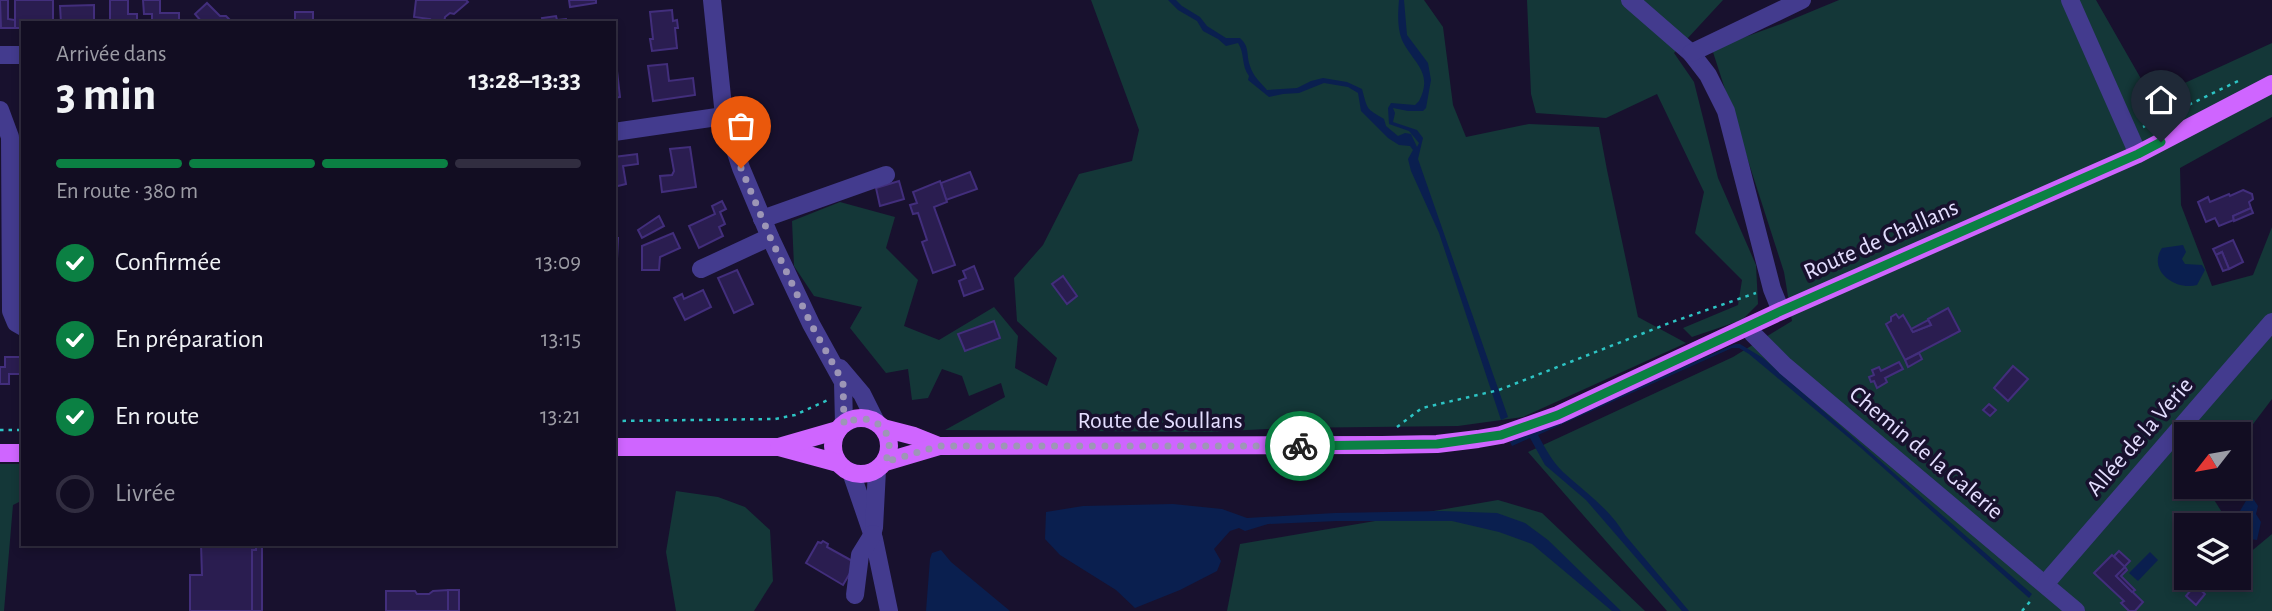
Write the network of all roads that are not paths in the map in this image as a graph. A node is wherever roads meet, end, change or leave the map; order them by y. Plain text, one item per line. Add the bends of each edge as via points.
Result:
1 (712, 0) edge
2 (1629, 0) edge
3 (1802, 0) edge
4 (2070, 0) edge
5 (1691, 53) junction
6 (0, 55) edge
7 (21, 55) edge
8 (2272, 84) edge
9 (0, 110) edge
10 (724, 116) junction
11 (616, 132) edge
12 (2138, 154) junction
13 (886, 175) dead end
14 (762, 219) junction
15 (770, 237) junction
16 (701, 269) dead end
17 (1781, 311) junction
18 (2272, 322) edge
19 (21, 326) edge
20 (1749, 327) junction
21 (829, 354) junction
22 (880, 425) junction
23 (841, 427) junction
24 (1506, 433) joint
25 (939, 446) junction
26 (616, 447) edge
27 (779, 447) junction
28 (0, 453) edge
29 (21, 453) edge
30 (881, 466) junction
31 (845, 467) junction
32 (873, 537) junction
33 (2045, 584) junction
34 (855, 594) dead end
35 (889, 611) edge
36 (2076, 611) edge

1 - 10 street
2 - 5 street
3 - 5 street
4 - 12 street
5 - 17 street via 1726,111
6 - 7 street
8 - 12 main road, Route de Challans
9 - 19 street via 10,137 11,311
10 - 11 street
10 - 14 street
12 - 17 main road, Route de Challans
13 - 14 street
14 - 15 street
15 - 16 street
15 - 21 street
17 - 20 main road, Route de Challans
18 - 33 street, Allée de la Verie
20 - 24 main road, Route de Challans via 1558,415
20 - 33 street, Chemin de la Galerie via 1785,366
21 - 22 street
21 - 23 street via 843,382
22 - 23 main road via 859,418
22 - 25 main road, Route de Soullans
22 - 30 main road via 890,444
23 - 27 main road
23 - 31 main road via 833,445
24 - 25 main road, Route de Soullans via 1437,444 1382,446
25 - 30 main road, Route de Soullans
26 - 27 main road
27 - 31 main road
28 - 29 main road
30 - 31 main road via 863,474
30 - 32 street
31 - 32 street
32 - 34 street via 860,555
32 - 35 street
33 - 36 street, Chemin de la Galerie

